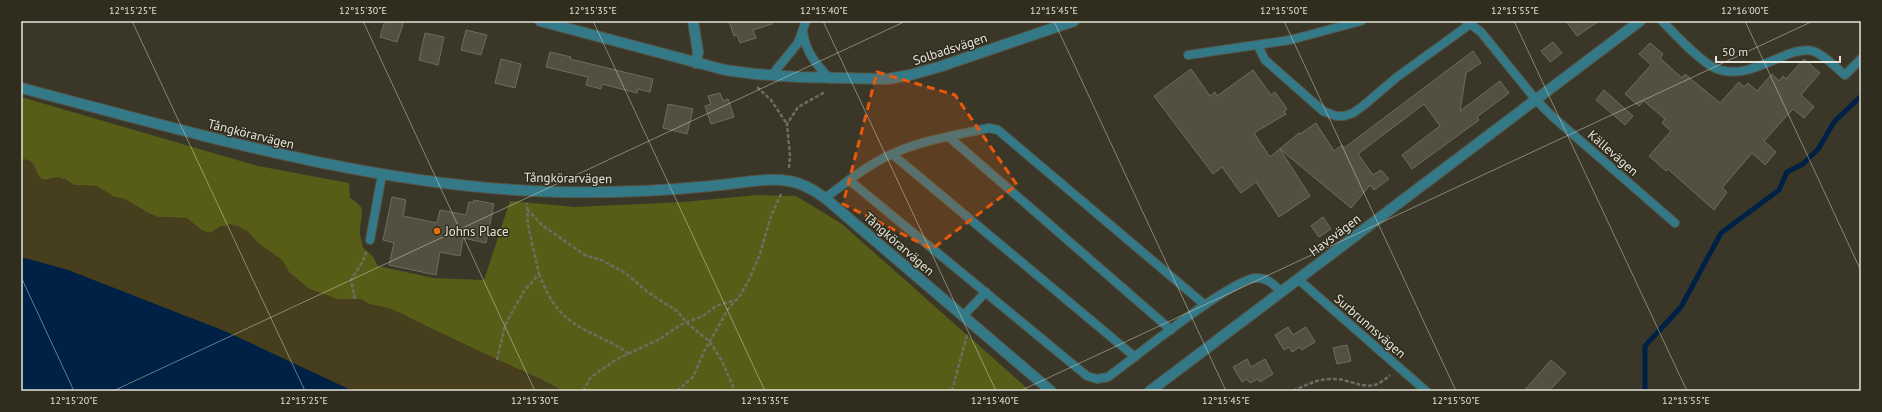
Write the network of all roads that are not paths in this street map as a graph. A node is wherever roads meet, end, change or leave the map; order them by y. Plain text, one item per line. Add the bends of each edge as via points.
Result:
1 (540, 21) edge
2 (693, 21) edge
3 (806, 21) edge
4 (1074, 21) edge
5 (1361, 21) edge
6 (1640, 21) edge
7 (1662, 21) edge
8 (1470, 22) edge
9 (803, 32) junction
10 (1258, 46) junction
11 (1188, 55) dead end
12 (1861, 59) edge
13 (696, 63) junction
14 (772, 75) junction
15 (834, 79) junction
16 (21, 88) edge
17 (1536, 100) junction
18 (949, 137) junction
19 (892, 154) junction
20 (382, 175) junction
21 (849, 180) junction
22 (825, 198) junction
23 (1675, 223) dead end
24 (370, 240) road end
25 (1298, 279) junction
26 (986, 292) junction
27 (1282, 292) junction
28 (1205, 305) junction
29 (967, 320) junction
30 (1171, 330) junction
31 (1135, 357) junction
32 (1051, 391) edge
33 (1150, 391) edge
34 (1426, 391) edge

1 - 13 street, Solbadsvägen
2 - 13 street via 698,52
3 - 9 lane
4 - 15 street, Solbadsvägen via 910,75 887,79
5 - 10 lane via 1310,36
6 - 17 street, Havsvägen
7 - 12 lane via 1707,64 1732,72 1748,70 1804,50 1820,54 1845,75
8 - 10 lane via 1363,106 1344,116 1323,111 1265,60
8 - 17 lane
9 - 14 lane via 790,54
9 - 15 lane via 808,51 816,64
10 - 11 lane
13 - 14 street, Solbadsvägen
14 - 15 street, Solbadsvägen
16 - 20 street, Tångkörarvägen via 288,156
17 - 23 lane, Källevägen
17 - 25 street, Havsvägen
18 - 19 lane
18 - 28 lane via 989,128 998,130
18 - 30 lane
19 - 21 lane
19 - 31 lane
20 - 22 street, Tångkörarvägen via 528,191 607,192 786,180 798,182
20 - 24 lane
21 - 22 lane
21 - 26 lane
22 - 29 street, Tångkörarvägen
25 - 27 street, Havsvägen
25 - 34 lane, Surbrunnsvägen
26 - 29 lane
26 - 31 lane via 1087,376 1096,379 1108,377
27 - 28 lane via 1269,280 1254,278
27 - 33 street, Havsvägen
28 - 30 lane
29 - 32 street, Tångkörarvägen
30 - 31 lane

